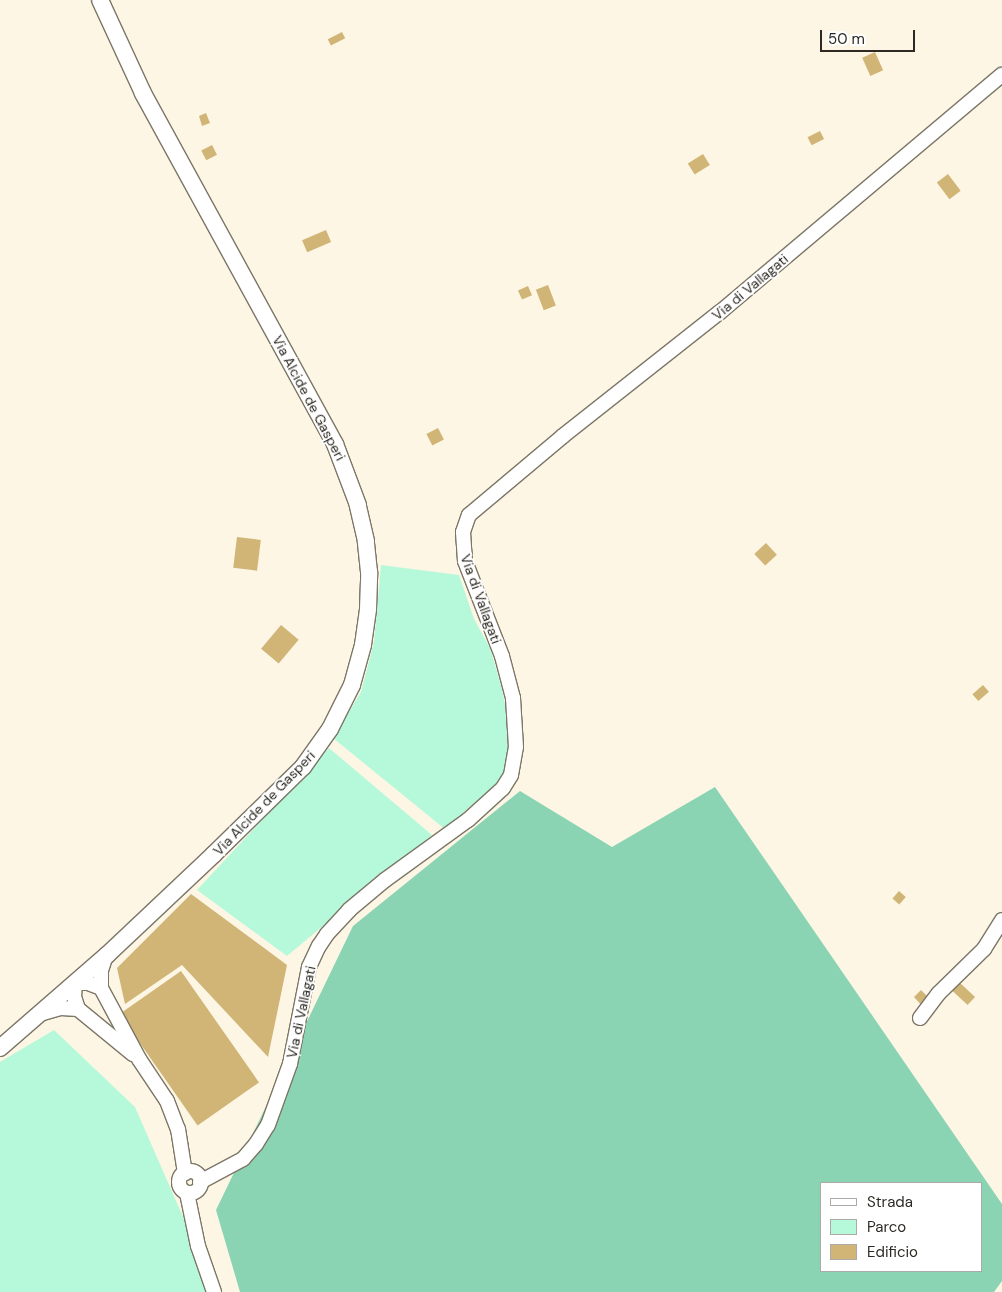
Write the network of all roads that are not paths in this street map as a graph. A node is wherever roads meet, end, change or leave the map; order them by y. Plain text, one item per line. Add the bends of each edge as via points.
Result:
1 (100, 0) edge
2 (1002, 75) edge
3 (1002, 920) edge
4 (107, 955) junction
5 (75, 983) junction
6 (101, 988) junction
7 (78, 1009) junction
8 (42, 1013) junction
9 (920, 1018) dead end
10 (0, 1048) edge
11 (139, 1059) junction
12 (185, 1173) junction
13 (200, 1182) junction
14 (187, 1193) junction
15 (214, 1292) edge

1 - 4 street, Via Alcide de Gasperi via 143,93 335,444 358,505 369,572 368,608 359,663 344,705 315,752 214,855
2 - 13 street, Via di Vallagati via 719,313 469,515 463,532 465,561 502,656 513,698 516,747 511,775 503,788 468,820 385,880 349,910 327,934 309,968 290,1064 268,1125 243,1159
3 - 9 street via 984,949 939,993
4 - 5 street, Via Alcide de Gasperi
4 - 6 street via 101,970
5 - 6 street
5 - 7 street via 74,997
5 - 8 street, Via Alcide de Gasperi
6 - 11 street
7 - 8 street via 61,1008
7 - 11 street
8 - 10 street, Via Alcide de Gasperi
11 - 12 street via 161,1089 171,1110
12 - 13 street via 195,1173
12 - 14 street via 179,1184
13 - 14 street via 196,1191
14 - 15 street via 198,1246

